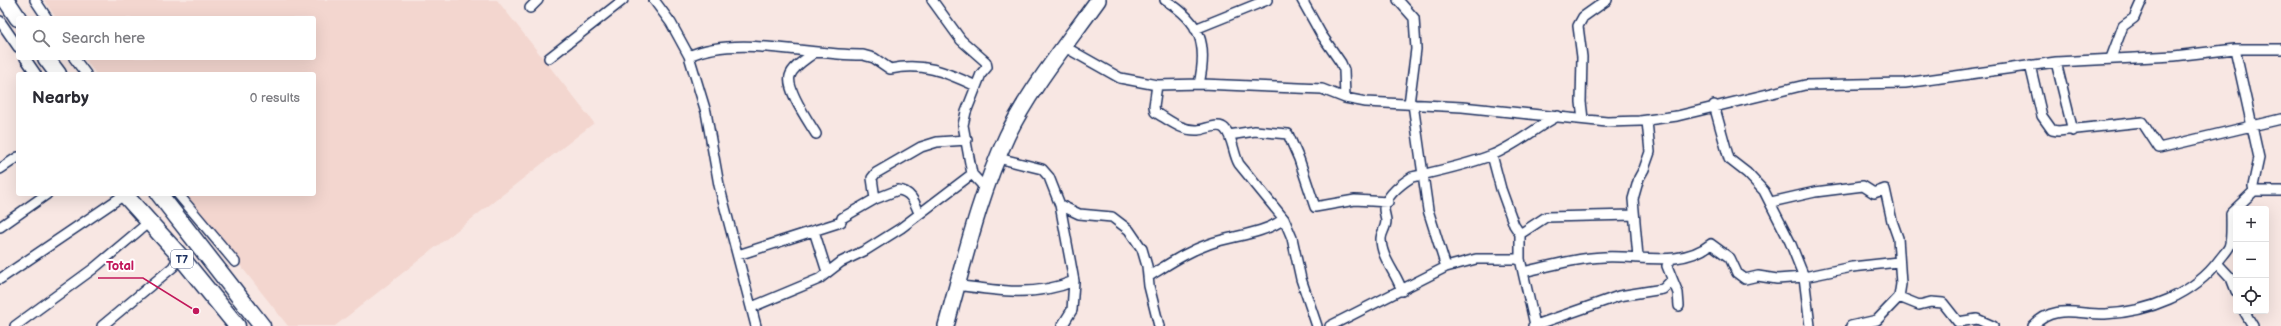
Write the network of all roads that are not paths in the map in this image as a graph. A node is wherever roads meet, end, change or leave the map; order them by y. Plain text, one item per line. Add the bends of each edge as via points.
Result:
1 (6, 0) edge
2 (35, 0) edge
3 (538, 0) edge
4 (623, 0) edge
5 (654, 0) edge
6 (932, 0) edge
7 (1098, 0) edge
8 (1165, 0) edge
9 (1267, 0) edge
10 (1302, 0) edge
11 (1398, 0) edge
12 (1607, 0) edge
13 (2142, 0) edge
14 (530, 8) dead end
15 (17, 16) edge
16 (46, 16) edge
17 (0, 21) edge
18 (1195, 29) junction
19 (7, 31) junction
20 (0, 38) edge
21 (16, 44) edge
22 (1065, 47) junction
23 (2235, 49) junction
24 (2281, 49) edge
25 (815, 52) junction
26 (689, 56) junction
27 (549, 58) dead end
28 (2111, 58) junction
29 (26, 60) edge
30 (48, 60) edge
31 (76, 60) edge
32 (2056, 62) junction
33 (2030, 65) junction
34 (35, 72) edge
35 (56, 72) edge
36 (84, 72) edge
37 (1199, 84) junction
38 (1158, 85) junction
39 (976, 86) junction
40 (1345, 98) junction
41 (1411, 104) junction
42 (1714, 106) junction
43 (1558, 116) junction
44 (1583, 119) junction
45 (2281, 119) edge
46 (1647, 121) junction
47 (2252, 125) junction
48 (2073, 130) junction
49 (816, 134) dead end
50 (1229, 135) junction
51 (967, 140) junction
52 (1492, 155) junction
53 (16, 158) edge
54 (998, 158) junction
55 (0, 169) edge
56 (972, 174) junction
57 (1423, 175) junction
58 (985, 188) junction
59 (2254, 191) junction
60 (2281, 191) edge
61 (44, 196) edge
62 (121, 196) edge
63 (126, 196) edge
64 (161, 196) edge
65 (180, 196) edge
66 (875, 199) junction
67 (1388, 202) junction
68 (1771, 202) junction
69 (1060, 205) junction
70 (919, 213) junction
71 (1634, 215) junction
72 (1284, 219) junction
73 (149, 222) junction
74 (0, 227) edge
75 (814, 232) junction
76 (1520, 234) junction
77 (738, 255) junction
78 (180, 256) junction
79 (1638, 257) junction
80 (1520, 259) junction
81 (1671, 259) junction
82 (235, 262) dead end
83 (1898, 262) junction
84 (2217, 263) junction
85 (1446, 267) junction
86 (827, 272) junction
87 (1523, 272) junction
88 (1149, 276) junction
89 (1804, 277) junction
90 (0, 279) edge
91 (1672, 280) junction
92 (1074, 281) junction
93 (2233, 283) edge
94 (957, 285) junction
95 (1402, 291) junction
96 (1899, 297) junction
97 (1678, 306) dead end
98 (752, 307) junction
99 (2246, 314) edge
100 (15, 326) edge
101 (102, 326) edge
102 (237, 326) edge
103 (262, 326) edge
104 (756, 326) edge
105 (946, 326) edge
106 (1062, 326) edge
107 (1159, 326) edge
108 (1317, 326) edge
109 (1330, 326) edge
110 (1534, 326) edge
111 (1810, 326) edge
112 (1851, 326) edge
113 (1992, 326) edge
114 (2032, 326) edge
115 (2253, 326) edge

1 - 15 highway
2 - 16 street
3 - 14 street
4 - 27 street
5 - 26 street via 671,23
6 - 39 street via 961,40 986,62 986,69
7 - 22 main road
8 - 18 street via 1178,7
9 - 18 street
10 - 40 street via 1341,63 1344,70
11 - 41 street via 1414,18 1416,49
12 - 44 street via 1583,17 1578,26 1582,57
13 - 28 street via 2134,18 2123,26
17 - 19 street
18 - 37 street via 1202,39 1204,55
19 - 20 street
19 - 21 street
22 - 38 street via 1120,78
22 - 54 main road via 1017,117
23 - 24 street
23 - 28 street via 2174,56
23 - 47 street
25 - 26 street via 783,48 726,48 706,50
25 - 39 street via 869,56 890,69 911,65 935,69
25 - 49 street via 794,69 790,75 790,83
26 - 77 street via 706,112 719,185
28 - 32 street
29 - 34 street
30 - 35 highway
31 - 36 street
32 - 33 street
32 - 48 street
33 - 42 street via 1912,82 1796,86
33 - 48 street via 2042,116 2052,130
37 - 38 street
37 - 40 street via 1322,89
38 - 50 street via 1154,102 1155,112 1174,125 1198,130 1219,125 1224,127
39 - 51 street via 963,125
40 - 41 street
41 - 43 street
41 - 57 street
42 - 46 street
42 - 68 street via 1729,159 1760,186
43 - 44 street
43 - 52 street
44 - 46 street via 1608,122
45 - 47 street
46 - 71 street via 1650,152 1633,199
47 - 48 street via 2209,138 2159,148 2142,122
47 - 59 street via 2259,158
50 - 67 street via 1255,131 1288,134 1315,207 1355,200
50 - 72 street via 1234,156 1239,164
51 - 56 street
51 - 66 street via 921,146 876,173 872,178
52 - 57 street
52 - 76 street via 1503,195
53 - 55 street
54 - 58 main road
54 - 69 street via 1042,170 1048,177
56 - 58 street
56 - 70 street
57 - 67 street via 1412,177 1402,184
57 - 85 street via 1428,210
58 - 94 main road
59 - 60 street
59 - 84 street via 2231,213 2230,246
61 - 74 street
62 - 90 street
63 - 73 highway, T7
64 - 103 highway, T7
65 - 82 street
66 - 70 street via 904,190 913,200
66 - 75 street via 842,218 841,222
67 - 95 street via 1384,208 1386,222 1381,239 1390,267 1398,278
68 - 83 street via 1835,189 1863,186 1874,193 1885,189 1898,238
68 - 89 street
69 - 88 street via 1075,213 1098,214 1112,217 1122,223 1130,230 1142,249
69 - 92 street
70 - 86 street via 883,240
71 - 76 street via 1546,217
71 - 79 street
72 - 88 street via 1260,232 1227,239 1188,252
72 - 108 street via 1292,238 1301,279
73 - 78 highway, T7
73 - 100 street via 92,269
75 - 77 street
75 - 86 street
76 - 80 street
77 - 98 street
78 - 101 street via 173,268
78 - 102 highway, T7
79 - 81 street
79 - 87 street via 1604,257
80 - 85 street via 1476,259
80 - 87 street
81 - 89 street via 1711,244 1730,258 1741,278
81 - 91 street via 1667,266
83 - 89 street via 1852,267
83 - 96 street via 1901,284
84 - 93 street
84 - 114 street via 2203,280 2152,306 2104,314 2068,310 2038,320
85 - 95 street
86 - 98 street via 812,282
87 - 110 street
88 - 107 street
89 - 111 street
91 - 97 street via 1678,292
91 - 110 street via 1666,288 1619,296
92 - 94 street via 1059,287 1028,292
92 - 106 street via 1072,310
94 - 105 main road
95 - 109 street
96 - 112 street via 1877,320
96 - 113 street via 1918,305 1940,302 1947,306 1958,322 1977,318
98 - 104 street
99 - 115 street

